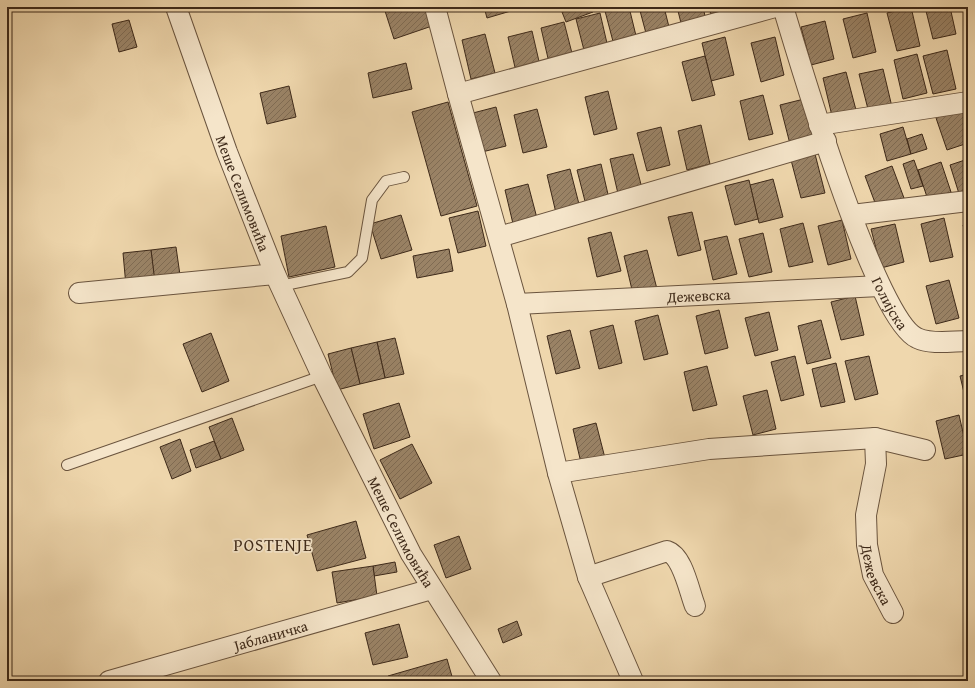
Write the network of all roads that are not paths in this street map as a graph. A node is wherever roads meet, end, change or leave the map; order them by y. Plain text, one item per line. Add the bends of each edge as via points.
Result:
1 (176, 7) edge
2 (436, 7) edge
3 (775, 7) edge
4 (783, 7) edge
5 (458, 94) junction
6 (968, 102) edge
7 (822, 133) junction
8 (404, 176) dead end
9 (968, 201) edge
10 (852, 215) junction
11 (498, 237) junction
12 (277, 280) junction
13 (880, 286) junction
14 (79, 293) dead end
15 (516, 304) junction
16 (968, 340) edge
17 (322, 376) junction
18 (875, 438) junction
19 (925, 450) dead end
20 (67, 465) dead end
21 (558, 473) junction
22 (588, 578) junction
23 (432, 589) junction
24 (695, 606) dead end
25 (893, 613) dead end
26 (109, 681) edge
27 (492, 681) edge
28 (632, 681) edge

1 - 12 street, Меше Селимовића via 227,152
2 - 5 street
3 - 5 street
4 - 7 street, Голијска
5 - 11 street
6 - 7 street
7 - 10 street, Голијска
7 - 11 street
8 - 12 lane via 386,181 372,200 362,258 348,272
9 - 10 street
10 - 13 street, Голијска
11 - 15 street
12 - 14 street
12 - 17 street, Меше Селимовића
13 - 15 street, Дежевска
13 - 16 street, Голијска via 905,328 917,338 933,341
15 - 21 street
17 - 20 lane
17 - 23 street, Меше Селимовића via 411,554
18 - 19 street
18 - 21 street via 709,449
18 - 25 street, Дежевска via 876,464 866,515 867,545 873,575
21 - 22 street
22 - 24 street via 667,551 679,560
22 - 28 street
23 - 26 street, Јабланичка
23 - 27 street, Меше Селимовића

